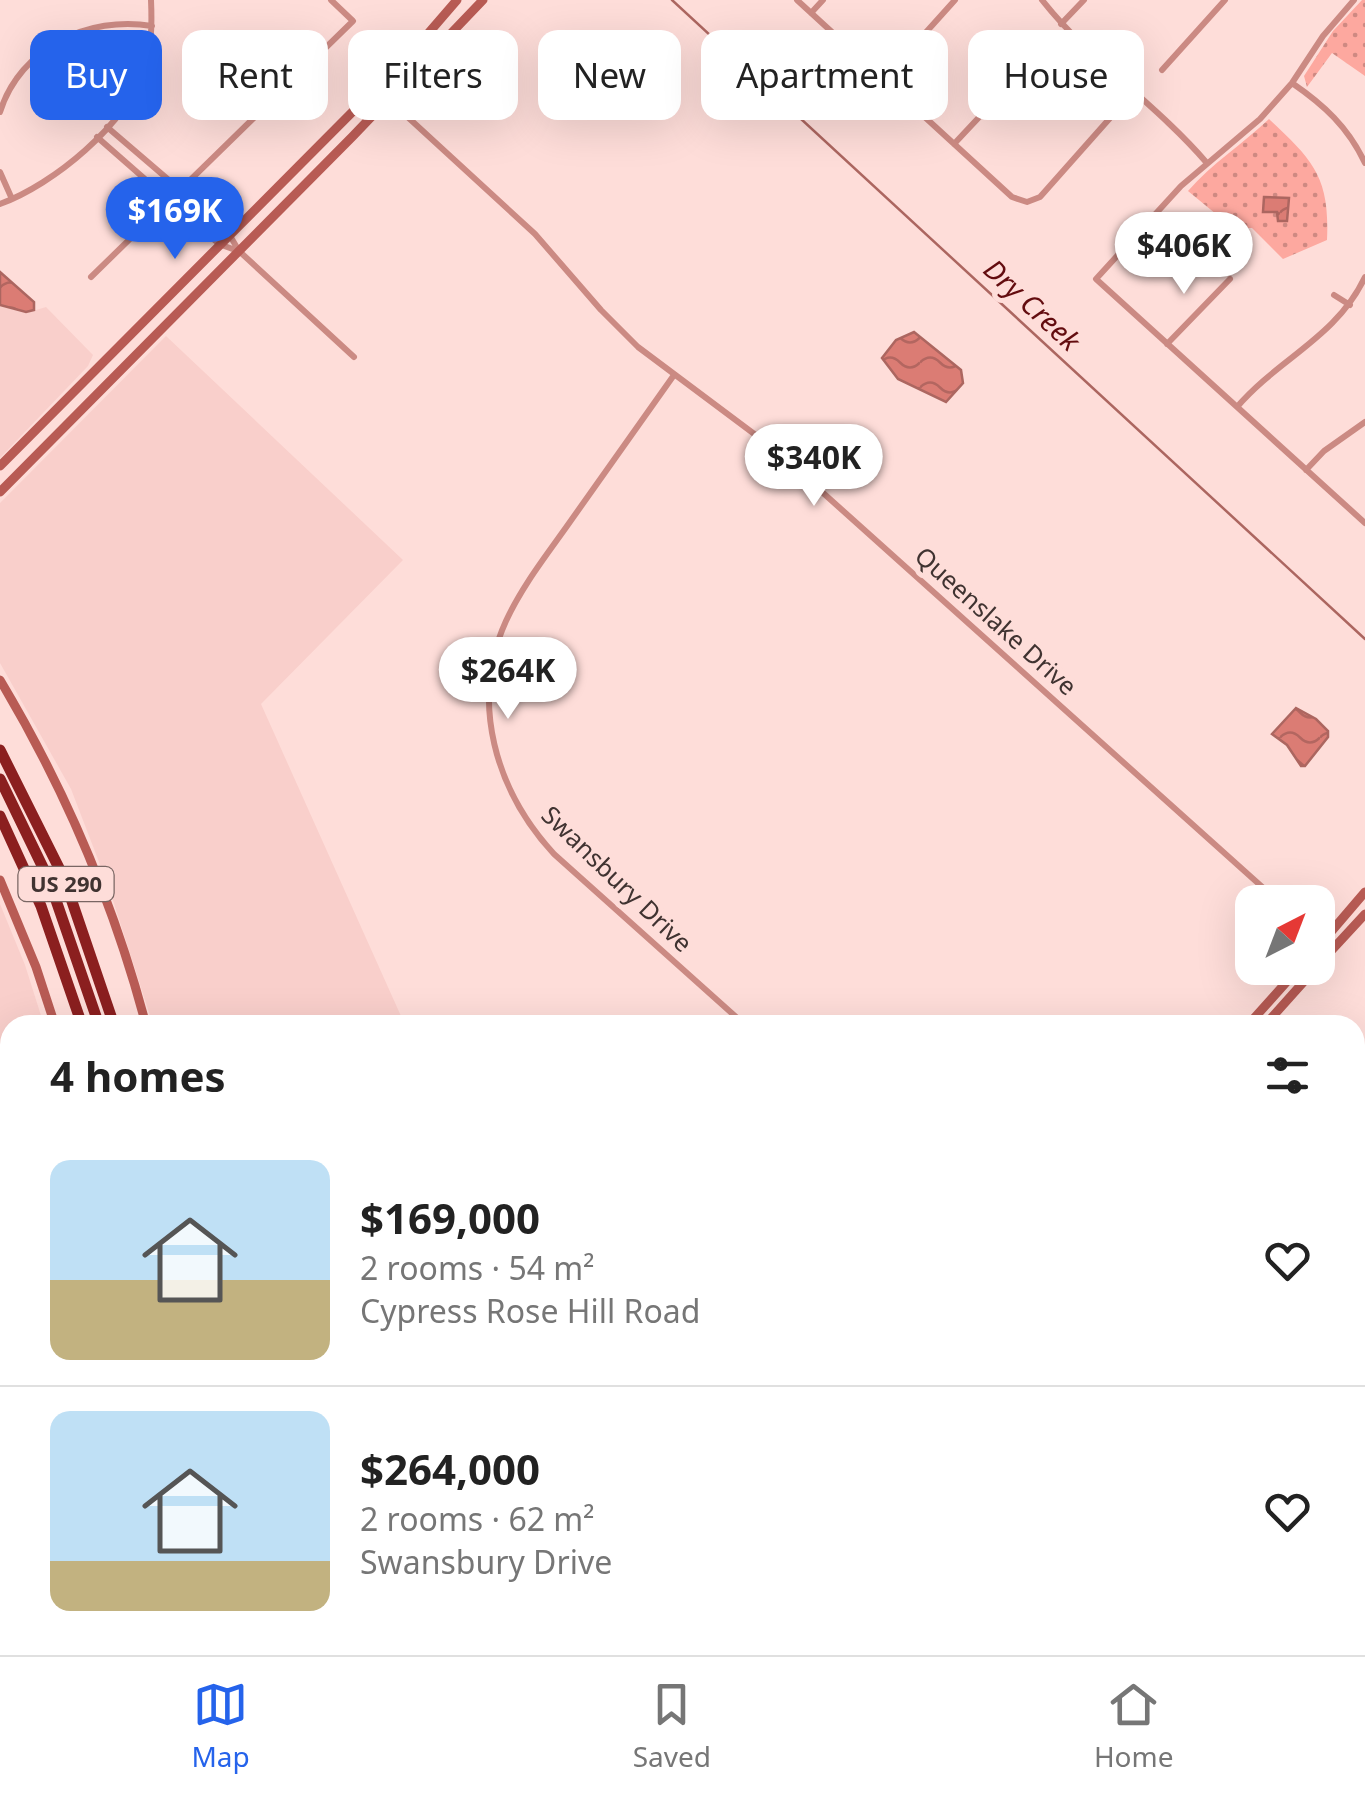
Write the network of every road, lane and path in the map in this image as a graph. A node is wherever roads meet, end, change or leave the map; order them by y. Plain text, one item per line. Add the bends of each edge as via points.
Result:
1 (151, 0) edge
2 (331, 0) edge
3 (458, 0) edge
4 (483, 0) edge
5 (796, 0) edge
6 (823, 0) edge
7 (955, 0) edge
8 (1042, 0) edge
9 (1084, 0) edge
10 (1225, 0) edge
11 (1354, 0) edge
12 (811, 14) junction
13 (1061, 24) junction
14 (152, 26) junction
15 (430, 30) edge
16 (454, 30) edge
17 (829, 30) edge
18 (928, 30) edge
19 (1067, 30) edge
20 (328, 45) edge
21 (1162, 70) dead end
22 (1292, 83) junction
23 (2, 98) edge
24 (1144, 99) edge
25 (0, 112) edge
26 (348, 116) edge
27 (252, 120) edge
28 (368, 120) edge
29 (411, 120) edge
30 (928, 120) edge
31 (976, 120) edge
32 (1108, 120) edge
33 (106, 127) junction
34 (97, 137) junction
35 (954, 144) junction
36 (1206, 162) junction
37 (1365, 162) edge
38 (0, 172) edge
39 (181, 192) junction
40 (12, 199) junction
41 (170, 201) junction
42 (0, 204) edge
43 (229, 234) junction
44 (219, 244) junction
45 (239, 252) junction
46 (90, 277) dead end
47 (1365, 277) edge
48 (1230, 279) dead end
49 (1334, 295) dead end
50 (1350, 305) junction
51 (129, 336) junction
52 (1167, 344) junction
53 (142, 348) junction
54 (354, 357) dead end
55 (674, 376) junction
56 (1236, 407) junction
57 (1365, 422) edge
58 (16, 450) junction
59 (28, 463) junction
60 (0, 466) edge
61 (1306, 470) junction
62 (0, 492) edge
63 (1365, 524) edge
64 (0, 680) edge
65 (0, 750) edge
66 (0, 778) edge
67 (0, 816) edge
68 (0, 880) edge
69 (1260, 885) edge
70 (1365, 892) edge
71 (1365, 914) edge
72 (1335, 925) edge
73 (1335, 947) edge
74 (1284, 985) edge
75 (1300, 985) edge
76 (52, 1015) edge
77 (79, 1015) edge
78 (95, 1015) edge
79 (111, 1015) edge
80 (143, 1015) edge
81 (734, 1015) edge
82 (1257, 1015) edge
83 (1274, 1015) edge

1 - 14 street
2 - 20 street via 353,21
3 - 15 main road
4 - 16 main road
5 - 12 street
6 - 12 street
7 - 18 street
8 - 13 street
9 - 13 street
10 - 21 street
11 - 22 street
12 - 17 street
13 - 19 street
14 - 23 street via 118,23 74,33 34,59
14 - 33 street via 138,84
22 - 36 street
22 - 37 street via 1340,122
23 - 25 street
24 - 36 street
26 - 43 main road
27 - 39 street
28 - 45 main road
29 - 55 street, Queenslake Drive via 516,215 618,329
30 - 35 street
31 - 35 street
32 - 35 street via 1040,197 1027,202 1012,197
33 - 34 street
33 - 39 street
34 - 40 street via 60,171
34 - 41 street
36 - 52 street via 1096,279
38 - 40 street
39 - 41 street
39 - 43 street
40 - 42 street
41 - 44 street
41 - 46 street
43 - 44 main road
43 - 45 street
44 - 45 street
44 - 51 main road
45 - 53 main road
45 - 54 street
47 - 50 street
48 - 52 street
49 - 50 street
50 - 56 street
51 - 53 main road
51 - 58 main road
52 - 56 street
53 - 59 main road
55 - 69 street, Queenslake Drive via 792,464
55 - 81 street, Swansbury Drive via 506,620 490,674 490,723 506,785 533,830
56 - 61 street
57 - 61 street
58 - 59 main road
58 - 60 main road
59 - 62 main road
61 - 63 street
64 - 80 main road via 88,853
65 - 79 highway, US 290 via 64,878
66 - 78 highway via 48,880
67 - 77 highway, US 290 via 41,906
68 - 76 main road
70 - 72 main road
71 - 73 main road
74 - 82 main road
75 - 83 main road

